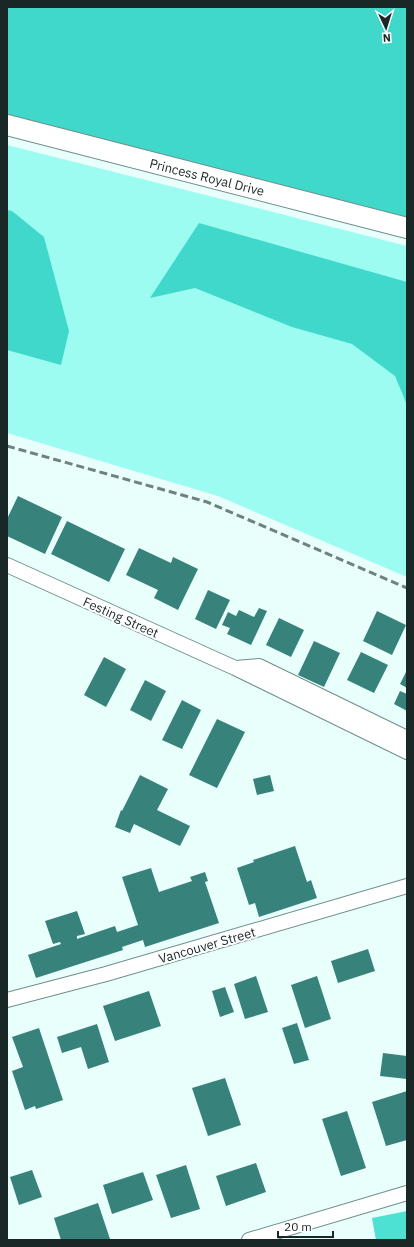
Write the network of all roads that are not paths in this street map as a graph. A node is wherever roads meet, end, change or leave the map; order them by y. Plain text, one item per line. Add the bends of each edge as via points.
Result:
1 (7, 125) edge
2 (407, 228) edge
3 (7, 565) edge
4 (235, 668) junction
5 (407, 738) edge
6 (407, 752) edge
7 (407, 886) edge
8 (7, 1000) edge
9 (407, 1193) edge
10 (249, 1240) edge

1 - 2 main road, Princess Royal Drive
3 - 4 street, Festing Street
4 - 5 street, Festing Street via 259,666
4 - 6 street, Festing Street
7 - 8 street, Vancouver Street via 113,972
9 - 10 street

